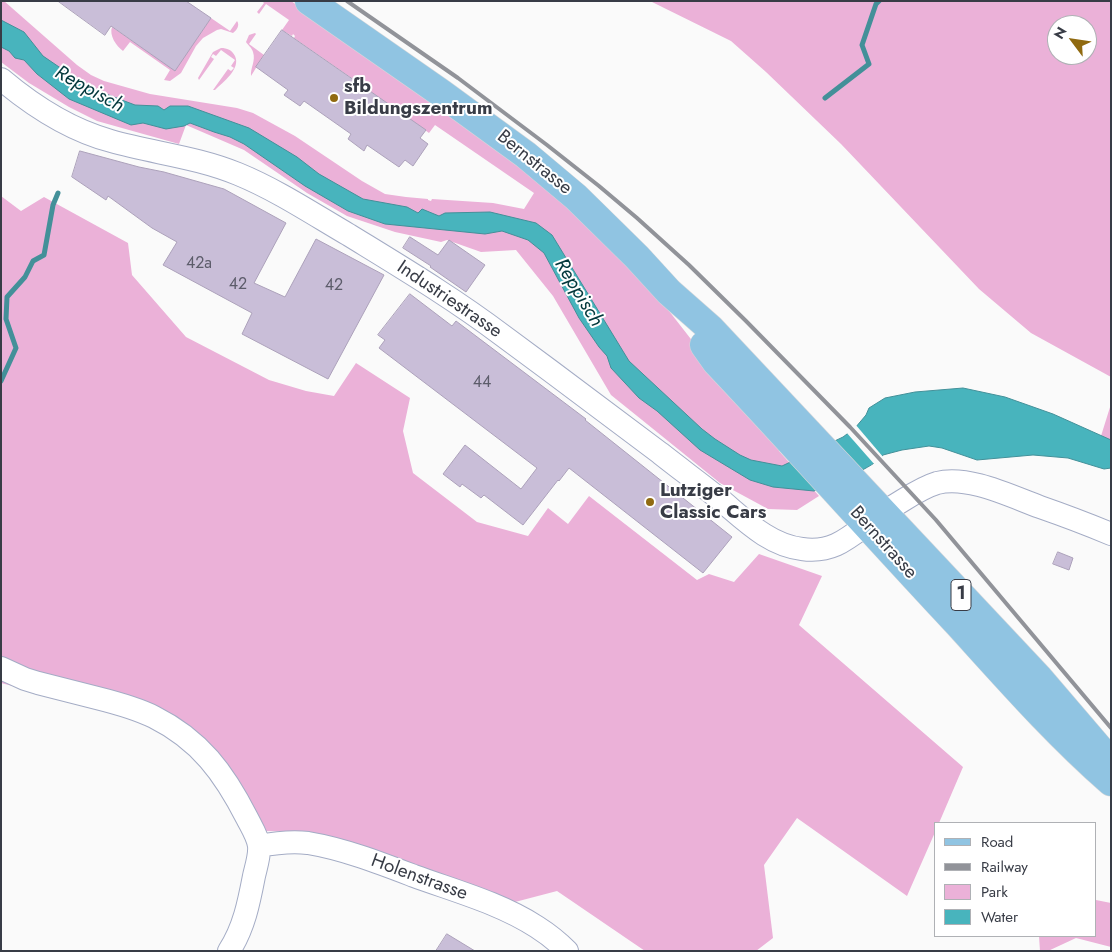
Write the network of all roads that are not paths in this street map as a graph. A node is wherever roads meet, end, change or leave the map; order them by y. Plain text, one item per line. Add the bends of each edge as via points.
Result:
1 (309, 1) edge
2 (1, 79) edge
3 (875, 519) junction
4 (1111, 534) edge
5 (1, 668) edge
6 (1111, 762) edge
7 (1111, 782) edge
8 (259, 846) junction
9 (229, 951) edge
10 (567, 951) edge

1 - 3 main road, Bernstrasse / 1 via 526,155 576,197 669,292 711,329 803,442
2 - 3 street, Industriestrasse via 34,105 86,132 128,146 210,164 267,186 484,321 766,536 794,548 823,549 840,544
3 - 4 street, Industriestrasse via 929,486 962,482 995,490
3 - 6 main road, Bernstrasse / 1 via 1039,678
3 - 7 main road, Bernstrasse / 1 via 1028,700
5 - 8 street via 38,683 132,707 182,733 207,756 227,782
8 - 9 street via 246,914
8 - 10 street, Holenstrasse via 308,843 395,869 515,915 537,927

